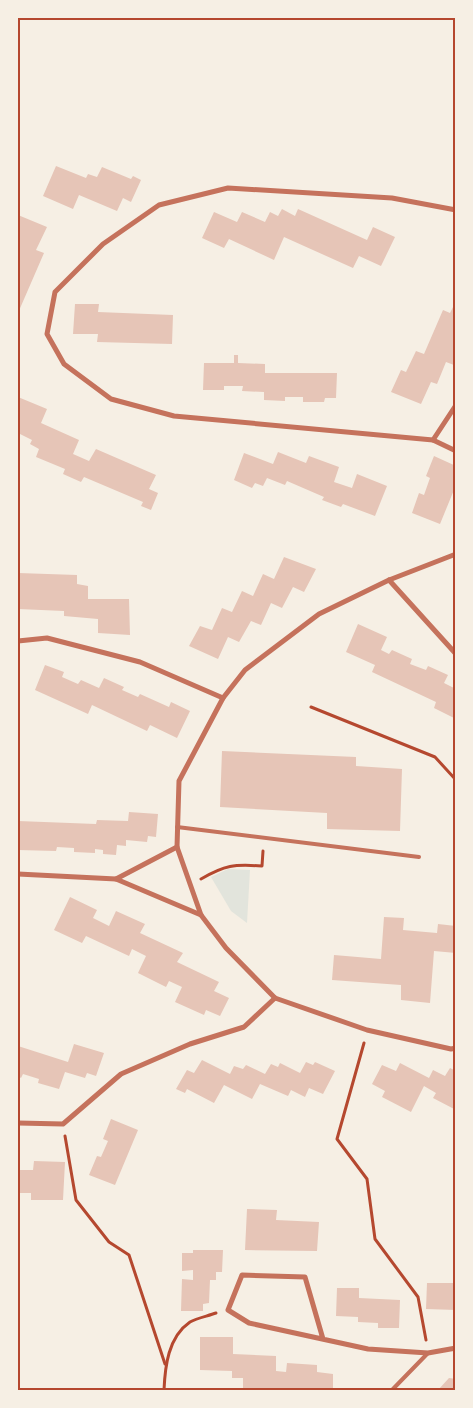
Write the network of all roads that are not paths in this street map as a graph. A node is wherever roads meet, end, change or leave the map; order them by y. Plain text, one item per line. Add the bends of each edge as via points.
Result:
1 (456, 210) edge
2 (456, 405) edge
3 (433, 440) junction
4 (456, 451) edge
5 (456, 554) edge
6 (389, 580) junction
7 (18, 641) edge
8 (456, 654) edge
9 (223, 698) junction
10 (177, 827) junction
11 (176, 847) junction
12 (419, 857) dead end
13 (18, 874) edge
14 (116, 879) junction
15 (201, 915) junction
16 (275, 998) junction
17 (456, 1048) edge
18 (18, 1123) edge
19 (323, 1339) junction
20 (456, 1348) edge
21 (428, 1353) junction
22 (392, 1390) edge

1 - 3 street via 392,198 228,188 159,205 103,244 55,292 47,334 64,364 111,399 174,416
2 - 3 street
3 - 4 street
5 - 6 street
6 - 8 street
6 - 9 street via 319,614 245,670
7 - 9 street via 47,638 140,662
9 - 10 street via 179,781
10 - 11 street
10 - 12 lane
11 - 14 street
11 - 15 street
13 - 14 street
14 - 15 street
15 - 16 street via 226,948
16 - 17 street via 367,1030
16 - 18 street via 244,1027 190,1044 121,1074 63,1124
19 - 19 street via 249,1323 228,1310 242,1275 305,1277
19 - 21 street via 368,1349
20 - 21 street
21 - 22 lane

